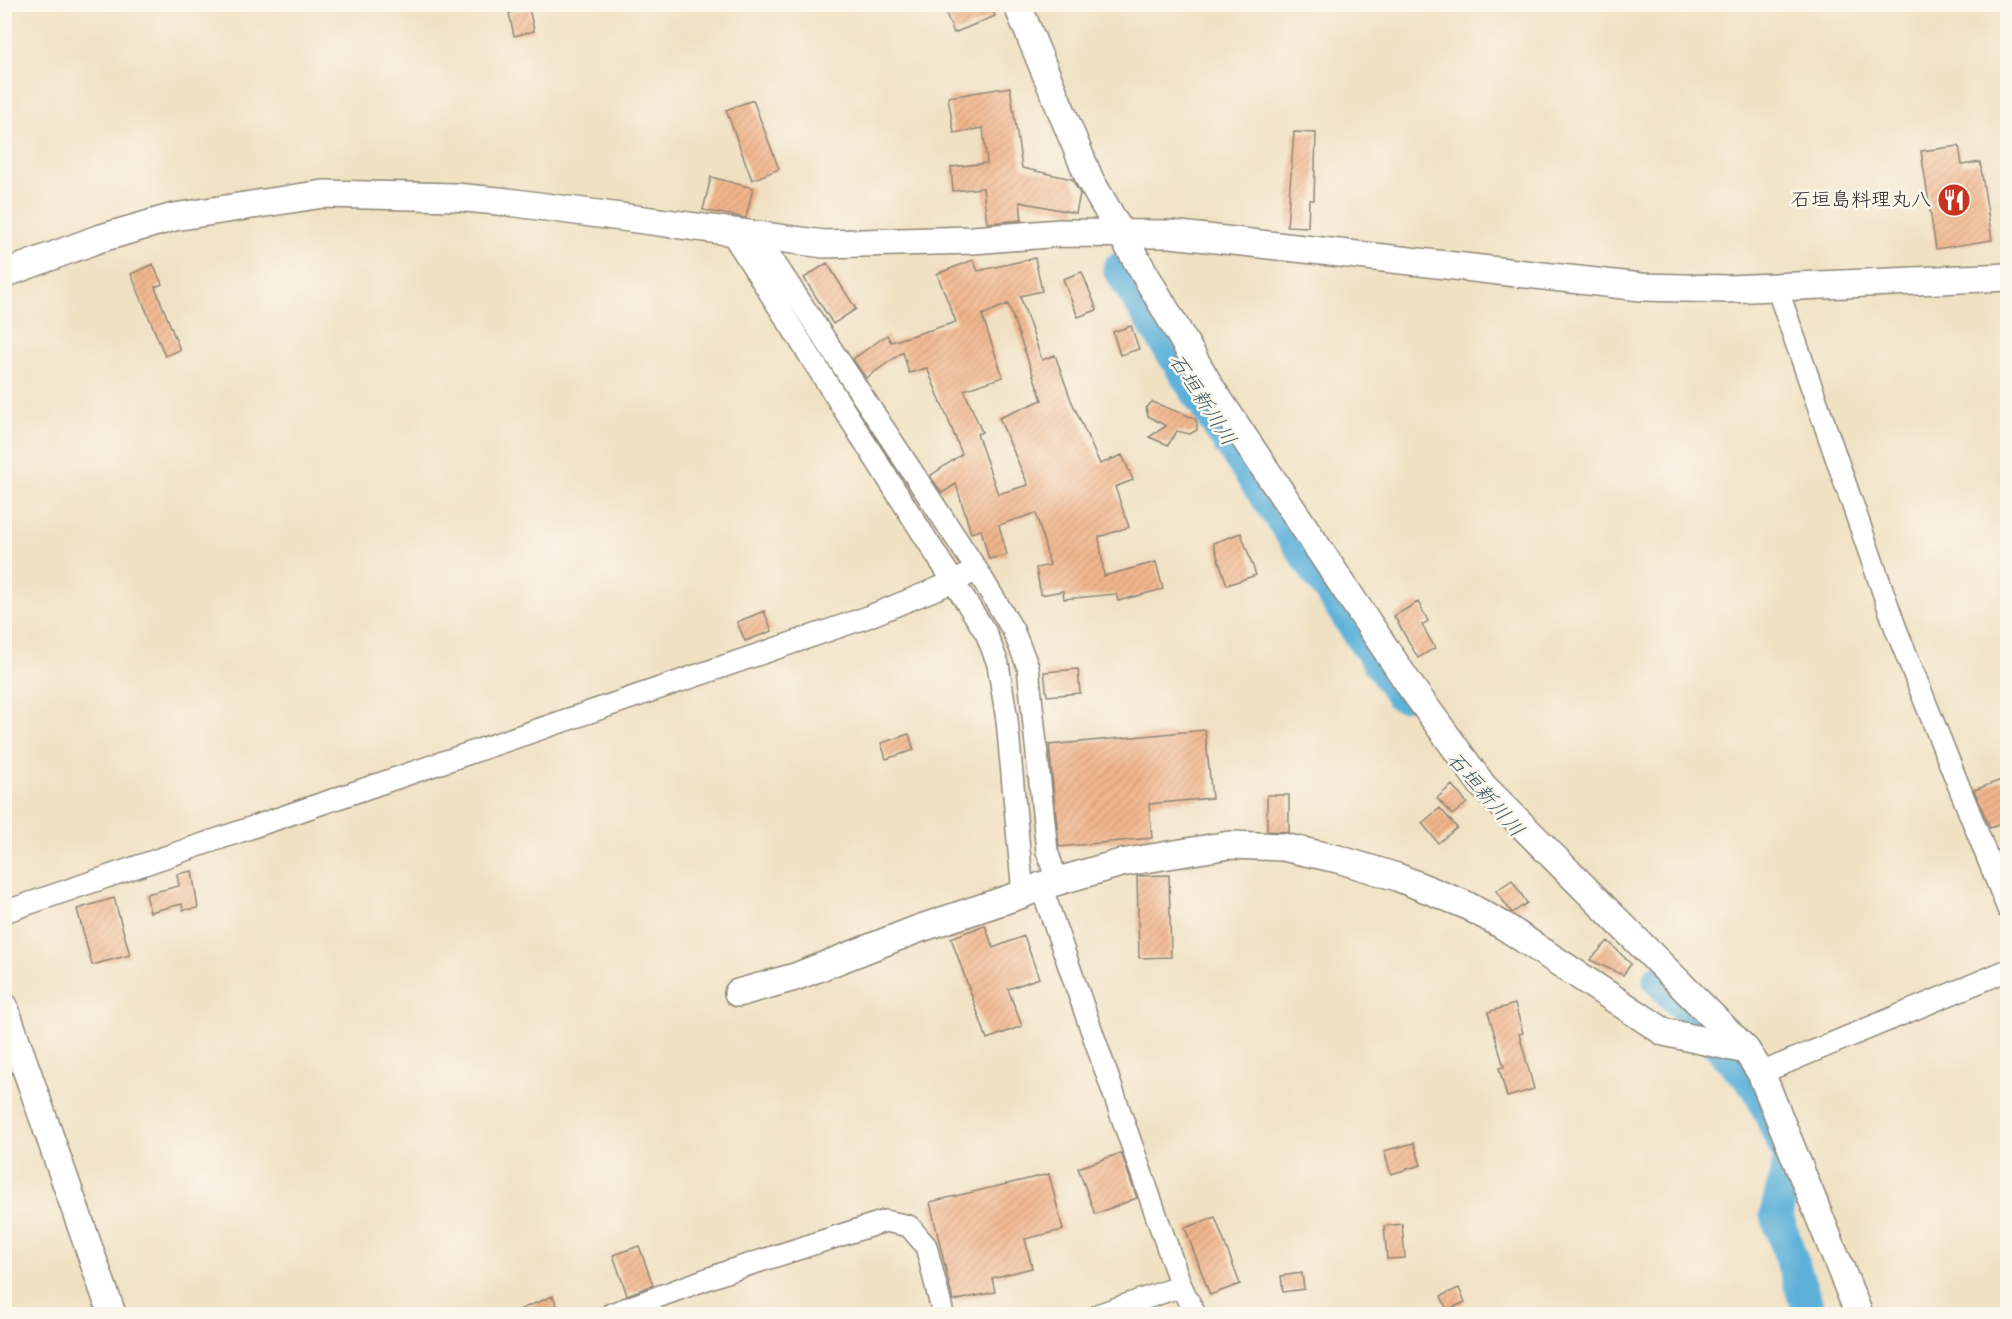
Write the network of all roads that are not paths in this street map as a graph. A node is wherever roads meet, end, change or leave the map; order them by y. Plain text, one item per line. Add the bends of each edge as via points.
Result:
1 (1017, 4) edge
2 (731, 232) junction
3 (1121, 233) junction
4 (757, 236) junction
5 (4, 274) edge
6 (2007, 277) edge
7 (1777, 288) junction
8 (977, 570) junction
9 (953, 582) junction
10 (1040, 887) junction
11 (2007, 909) edge
12 (4, 912) edge
13 (2007, 970) edge
14 (738, 993) dead end
15 (4, 1006) edge
16 (1746, 1050) junction
17 (1761, 1073) junction
18 (1181, 1286) junction
19 (112, 1314) edge
20 (611, 1314) edge
21 (943, 1314) edge
22 (1100, 1314) edge
23 (1195, 1314) edge
24 (1859, 1314) edge

1 - 3 street via 1090,180
2 - 4 street
2 - 5 street via 455,197 323,194 174,217 98,239
2 - 9 street
3 - 4 street via 847,244
3 - 7 street via 1171,234 1641,287
3 - 16 street via 1210,388 1411,687 1483,786
4 - 8 street
6 - 7 street
7 - 11 street via 1896,629
8 - 9 street
8 - 10 street via 1013,630 1028,667 1047,851
9 - 10 street via 986,633 999,664
9 - 12 street via 865,618
10 - 14 street via 795,977
10 - 16 street via 1121,863 1229,845 1282,847 1338,859 1397,877 1476,910 1664,1032
10 - 18 street
13 - 17 street
15 - 19 street
16 - 17 street
17 - 24 street
18 - 22 street
18 - 23 street
20 - 21 street via 885,1221 909,1226 926,1246

